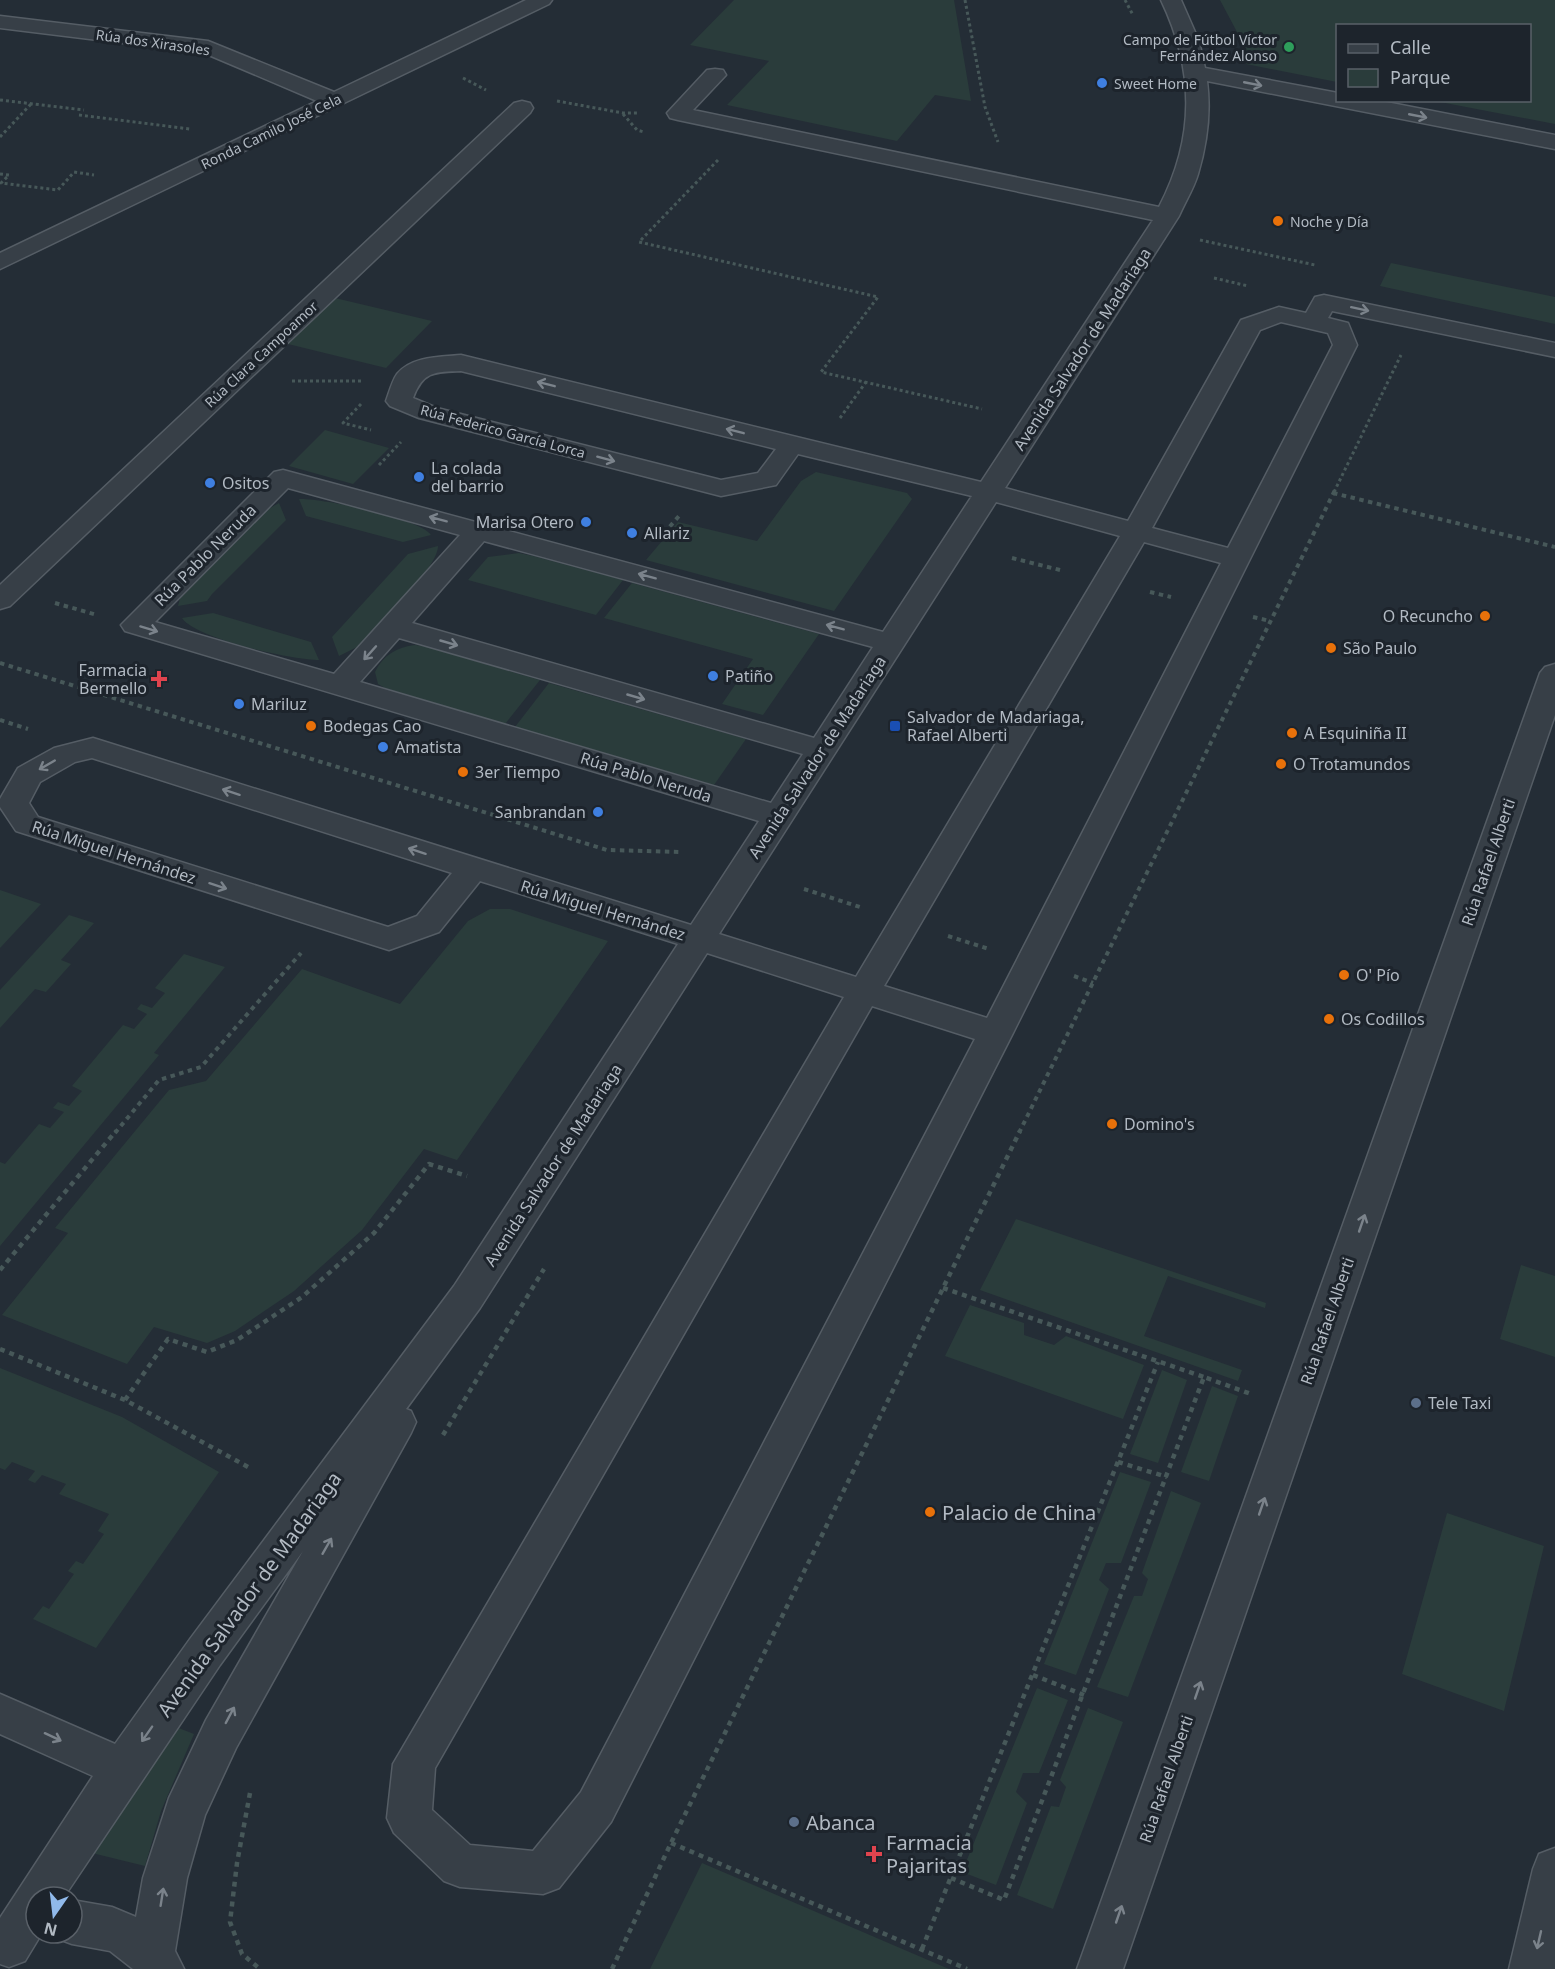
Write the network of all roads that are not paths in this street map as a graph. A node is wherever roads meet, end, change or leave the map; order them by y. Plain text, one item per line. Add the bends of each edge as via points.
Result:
1 (542, 0) edge
2 (1171, 0) edge
3 (0, 22) edge
4 (1195, 72) junction
5 (715, 75) dead end
6 (1336, 99) edge
7 (334, 100) junction
8 (1349, 102) edge
9 (522, 108) road end
10 (1555, 142) edge
11 (1167, 216) junction
12 (0, 262) edge
13 (1314, 321) junction
14 (1555, 350) edge
15 (792, 445) junction
16 (988, 492) junction
17 (479, 530) junction
18 (1137, 532) junction
19 (1237, 559) junction
20 (5, 595) edge
21 (393, 627) junction
22 (891, 643) junction
23 (1555, 673) edge
24 (340, 686) junction
25 (822, 750) junction
26 (779, 816) junction
27 (473, 869) junction
28 (699, 940) junction
29 (864, 992) junction
30 (996, 1033) junction
31 (467, 1297) junction
32 (0, 1713) edge
33 (123, 1769) junction
34 (1555, 1869) edge
35 (46, 1885) edge
36 (84, 1923) edge
37 (24, 1925) edge
38 (15, 1943) edge
39 (157, 1962) edge
40 (1100, 1969) edge
41 (1532, 1969) edge

1 - 7 street, Ronda Camilo José Cela
2 - 4 street, Avenida Salvador de Madariaga via 1187,36
3 - 7 street, Rúa dos Xirasoles via 208,47
4 -> 6 street
4 - 11 street, Avenida Salvador de Madariaga via 1197,131 1186,176
5 - 11 street via 678,112
7 - 12 street, Ronda Camilo José Cela
8 -> 10 street
9 - 20 street, Rúa Clara Campoamor
11 - 16 street, Avenida Salvador de Madariaga
13 -> 14 street via 1324,302
13 - 18 street via 1279,314 1250,325
13 - 19 street via 1339,328 1345,345
15 -> 15 street, Rúa Federico García Lorca via 461,363 429,365 408,377 399,401 428,413 721,488 767,479
15 - 16 street
16 - 18 street
16 - 22 street, Avenida Salvador de Madariaga
17 - 21 street
22 -> 17 street, Rúa Pablo Neruda
17 -> 24 street, Rúa Pablo Neruda via 283,478 135,625
18 - 19 street
18 - 29 street
19 - 30 street
21 -> 24 street
21 -> 25 street
22 - 25 street, Avenida Salvador de Madariaga
40 -> 23 street, Rúa Rafael Alberti
24 - 26 street, Rúa Pablo Neruda
25 - 26 street, Avenida Salvador de Madariaga
26 - 28 street, Avenida Salvador de Madariaga
27 -> 27 street, Rúa Miguel Hernández via 93,748 65,754 29,775 13,803 27,824 389,939 428,924
27 - 28 street, Rúa Miguel Hernández
28 - 29 street, Rúa Miguel Hernández
28 - 31 street, Avenida Salvador de Madariaga
29 - 30 street, Rúa Miguel Hernández
29 - 30 street via 414,1764 409,1818 460,1866 543,1873 596,1807
31 -> 33 street, Avenida Salvador de Madariaga
39 -> 31 street, Avenida Salvador de Madariaga via 165,1878 184,1813 220,1734
32 -> 33 street
33 - 35 street, Avenida Salvador de Madariaga
34 -> 41 street
36 - 39 street via 103,1925 131,1936
37 - 38 street, Avenida Salvador de Madariaga

